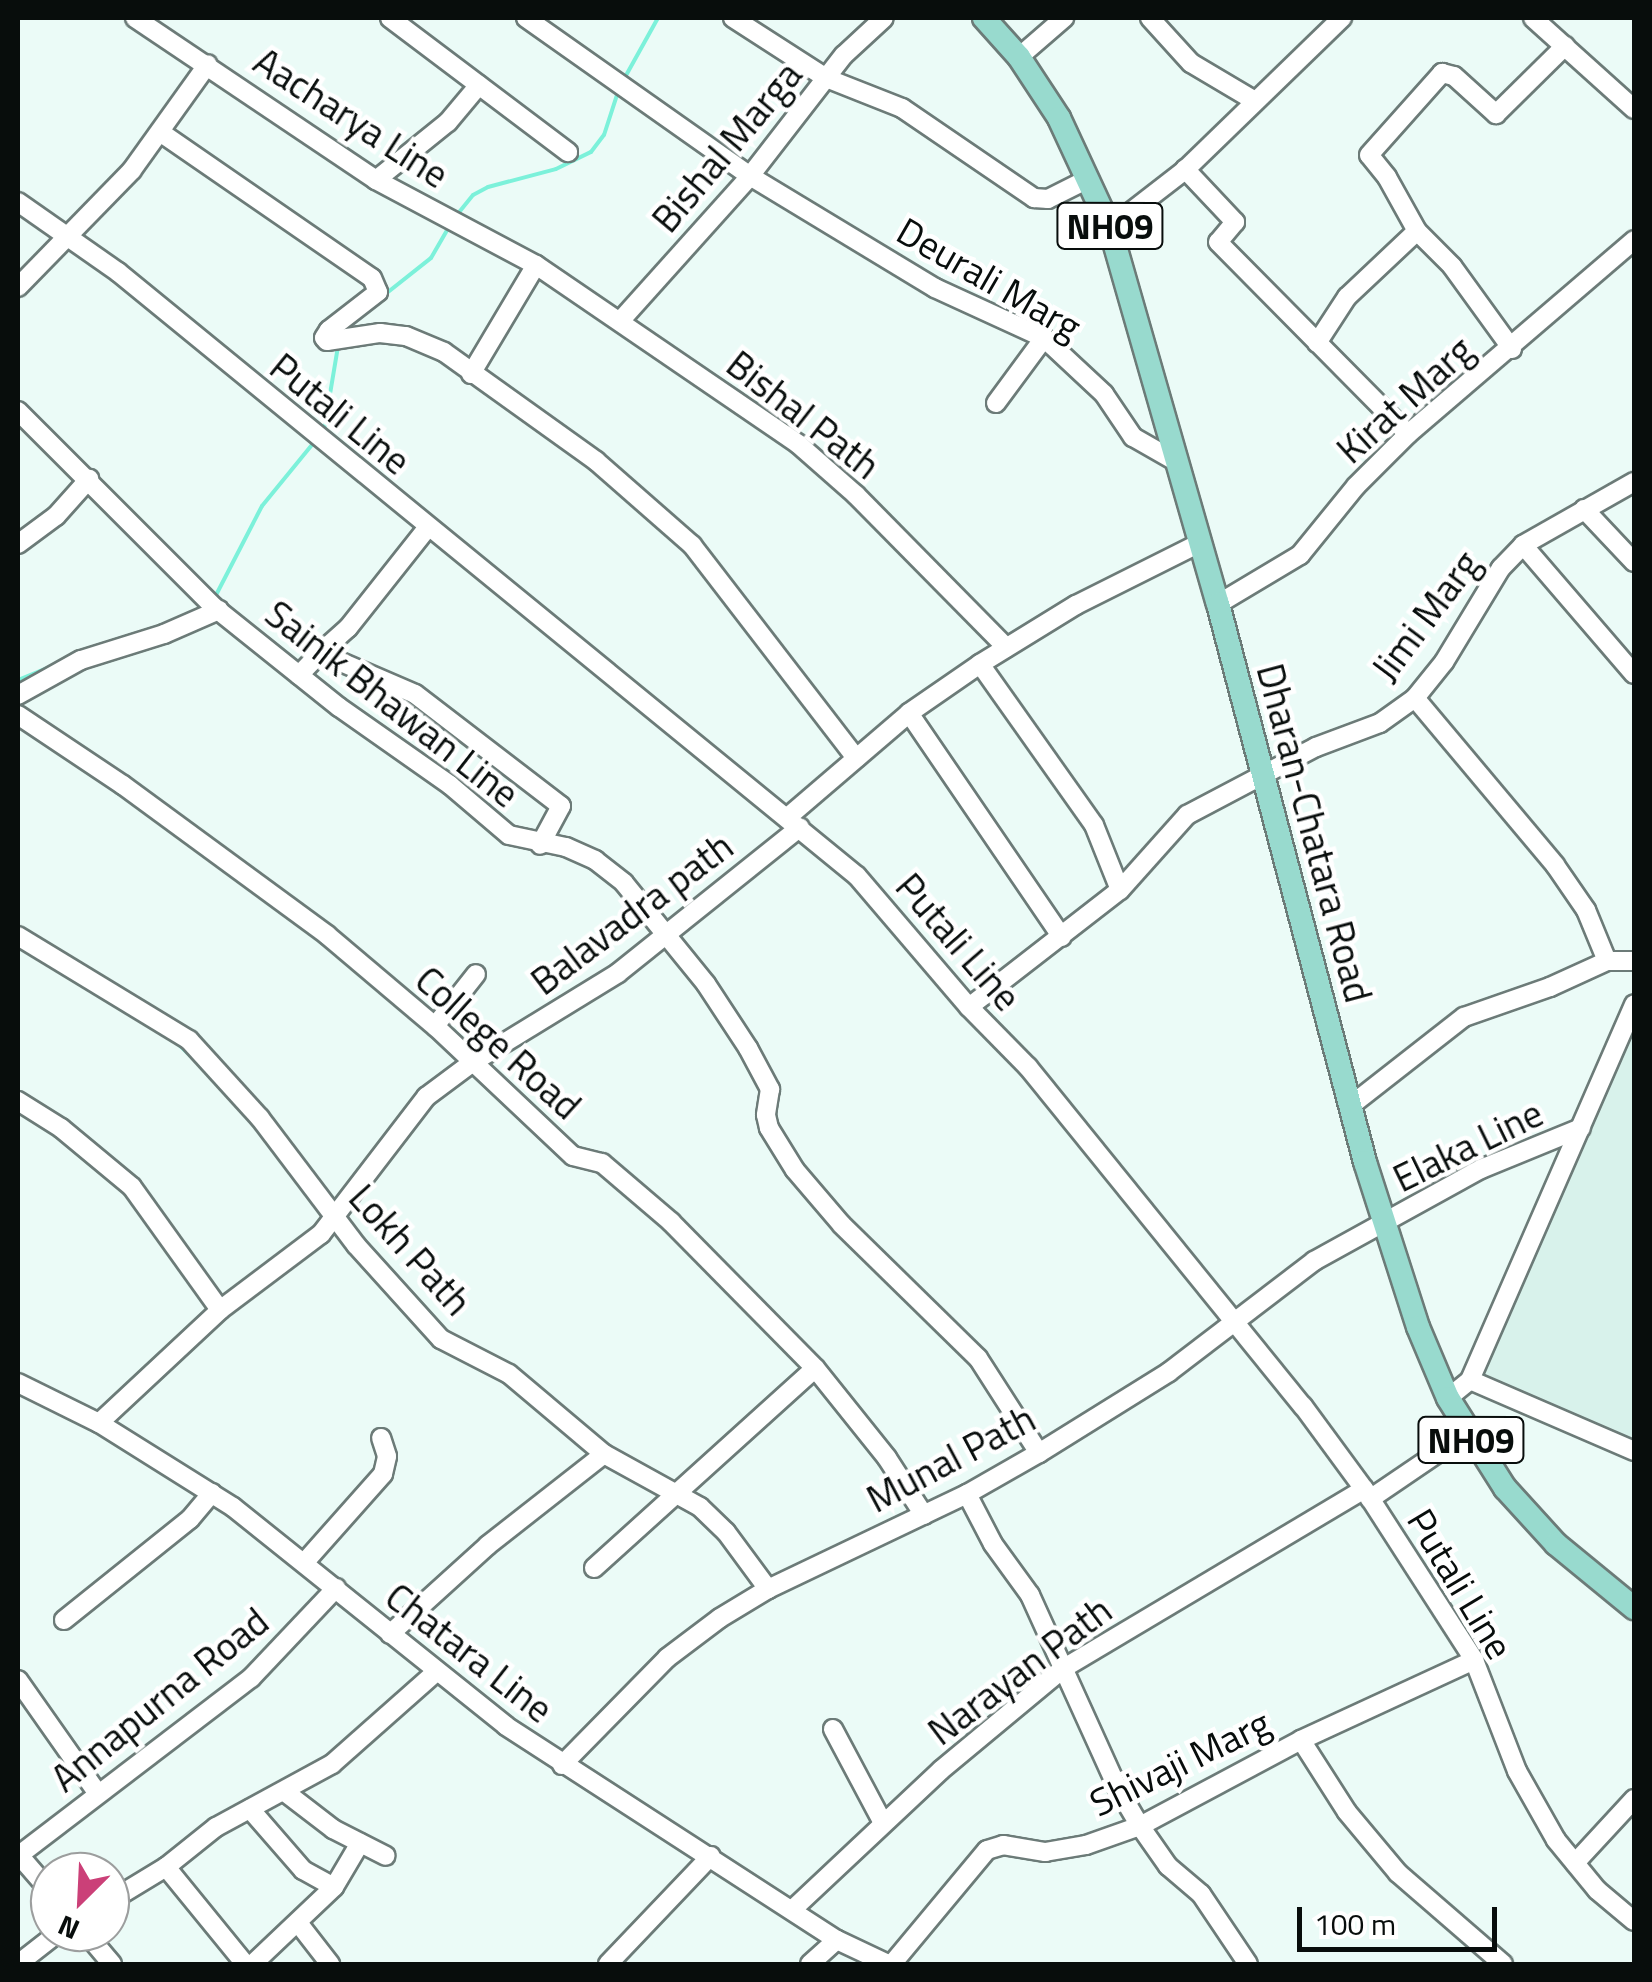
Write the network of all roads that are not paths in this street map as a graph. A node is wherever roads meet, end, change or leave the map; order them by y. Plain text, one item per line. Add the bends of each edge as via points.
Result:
1 (135, 18) edge
2 (390, 18) edge
3 (526, 18) edge
4 (732, 18) edge
5 (884, 18) edge
6 (984, 18) edge
7 (1064, 18) edge
8 (1150, 18) edge
9 (1342, 18) edge
10 (1533, 18) edge
11 (1565, 46) junction
12 (1019, 57) junction
13 (208, 64) junction
14 (826, 78) junction
15 (479, 85) junction
16 (1255, 102) junction
17 (1634, 108) edge
18 (160, 132) junction
19 (568, 152) dead end
20 (1186, 169) junction
21 (750, 176) junction
22 (1088, 178) junction
23 (376, 180) junction
24 (18, 202) edge
25 (1110, 228) junction
26 (1417, 231) junction
27 (67, 235) junction
28 (1634, 240) edge
29 (536, 264) junction
30 (18, 287) edge
31 (621, 320) junction
32 (1044, 338) junction
33 (1318, 343) junction
34 (1512, 349) junction
35 (471, 374) junction
36 (996, 403) dead end
37 (18, 412) edge
38 (1408, 434) junction
39 (1174, 461) junction
40 (89, 479) junction
41 (1634, 482) edge
42 (1584, 509) junction
43 (428, 527) junction
44 (18, 544) edge
45 (1200, 544) junction
46 (1523, 545) junction
47 (1634, 562) edge
48 (212, 604) junction
49 (1218, 604) junction
50 (1006, 647) junction
51 (320, 654) junction
52 (980, 664) junction
53 (1634, 674) edge
54 (299, 675) junction
55 (18, 695) edge
56 (1416, 698) junction
57 (909, 714) junction
58 (18, 715) edge
59 (856, 758) junction
60 (1261, 773) junction
61 (794, 822) junction
62 (540, 845) junction
63 (1120, 890) junction
64 (666, 934) junction
65 (18, 936) edge
66 (1062, 937) junction
67 (1608, 960) junction
68 (1634, 962) edge
69 (476, 974) dead end
70 (1634, 1004) edge
71 (968, 1007) junction
72 (435, 1026) junction
73 (472, 1062) junction
74 (18, 1101) edge
75 (1350, 1106) junction
76 (1581, 1128) junction
77 (335, 1218) junction
78 (1383, 1223) junction
79 (220, 1310) junction
80 (1235, 1322) junction
81 (815, 1368) junction
82 (1470, 1380) junction
83 (18, 1383) edge
84 (1448, 1398) junction
85 (99, 1423) junction
86 (1467, 1433) junction
87 (381, 1438) dead end
88 (1634, 1451) edge
89 (1039, 1453) junction
90 (604, 1454) junction
91 (212, 1493) junction
92 (676, 1493) junction
93 (967, 1494) junction
94 (1367, 1494) junction
95 (924, 1515) junction
96 (304, 1563) junction
97 (594, 1568) dead end
98 (336, 1588) junction
99 (768, 1589) junction
100 (1634, 1608) edge
101 (64, 1620) dead end
102 (390, 1634) junction
103 (1474, 1660) junction
104 (1064, 1668) junction
105 (435, 1673) junction
106 (18, 1680) edge
107 (833, 1728) dead end
108 (1301, 1740) junction
109 (562, 1764) junction
110 (285, 1792) junction
111 (98, 1794) junction
112 (1634, 1799) edge
113 (250, 1810) junction
114 (884, 1822) junction
115 (1140, 1826) junction
116 (360, 1843) junction
117 (18, 1855) edge
118 (386, 1856) dead end
119 (711, 1856) junction
120 (1576, 1863) junction
121 (166, 1867) junction
122 (334, 1887) junction
123 (130, 1890) edge
124 (792, 1910) junction
125 (1634, 1921) edge
126 (299, 1924) junction
127 (837, 1940) junction
128 (245, 1964) edge
129 (253, 1964) edge
130 (330, 1964) edge
131 (608, 1964) edge
132 (810, 1964) edge
133 (890, 1964) edge
134 (1248, 1964) edge
135 (1503, 1964) edge

1 - 13 street, Aacharya Line
2 - 15 street
3 - 21 street, Deurali Marg
4 - 14 street
5 - 14 street, Bishal Marga
6 - 12 main road, NH09
7 - 12 street
8 - 16 street via 1192,63
9 - 16 street
10 - 11 street
11 - 17 street
11 - 26 street via 1496,114 1442,73 1372,148 1369,158
12 - 22 main road, NH09
13 - 18 street
13 - 23 street, Aacharya Line
14 - 21 street, Bishal Marga
14 - 22 street via 902,108 1034,198 1048,200
15 - 19 street
15 - 23 street via 448,122
16 - 20 street
18 - 27 street
18 - 35 street via 372,278 378,292 324,338 406,336 444,352
20 - 25 street
20 - 33 street via 1235,222 1218,242
21 - 31 street, Bishal Marga
21 - 32 street, Deurali Marg via 935,288
22 - 25 main road, NH09
23 - 29 street, Aacharya Line
24 - 27 street, Putali Line
25 - 39 main road, NH09
26 - 33 street via 1347,298
26 - 34 street via 1452,266
27 - 30 street
27 - 43 street, Putali Line
28 - 34 street, Kirat Marg
29 - 31 street, Bishal Path
29 - 35 street
31 - 50 street, Bishal Path via 798,444
32 - 36 street
32 - 39 street, Deurali Marg via 1104,394 1133,437
33 - 38 street
34 - 38 street, Kirat Marg
35 - 59 street via 596,461 692,545
37 - 40 street, Sainik Bhawan Line
38 - 49 street, Kirat Marg via 1300,555
39 - 45 main road, Dharan-Chatara Road / NH09
40 - 44 street via 56,516
40 - 48 street, Sainik Bhawan Line
41 - 42 street, Jimi Marg
42 - 46 street, Jimi Marg
42 - 47 street
43 - 51 street
43 - 61 street, Putali Line
45 - 49 main road, Dharan-Chatara Road / NH09
45 - 50 street, Balavadra path
46 - 53 street
46 - 56 street, Jimi Marg
48 - 54 street, Sainik Bhawan Line
48 - 55 street via 164,634 81,660
49 - 60 main road, Dharan-Chatara Road / NH09
50 - 52 street, Balavadra path
51 - 54 street
51 - 62 street via 415,694 556,801 560,812
52 - 57 street, Balavadra path
52 - 63 street via 1094,825
54 - 62 street, Sainik Bhawan Line via 509,835
56 - 60 street, Jimi Marg via 1380,722
56 - 67 street via 1555,865 1586,910
57 - 59 street, Balavadra path
57 - 66 street
58 - 72 street, College Road via 327,935
59 - 61 street, Balavadra path
60 - 63 street, Jimi Marg via 1186,815
60 - 75 main road, Dharan-Chatara Road / NH09
61 - 64 street, Balavadra path
61 - 71 street, Putali Line via 857,876
62 - 64 street, Sainik Bhawan Line via 566,847 594,860 624,883
63 - 66 street, Jimi Marg
64 - 73 street, Balavadra path via 565,1008
64 - 89 street, Sainik Bhawan Line via 770,1088 770,1128 795,1170 842,1226 978,1358
65 - 77 street, Lokh Path via 189,1040 260,1118
66 - 71 street, Jimi Marg
67 - 68 street
67 - 75 street via 1464,1016
69 - 72 street
70 - 76 street
71 - 80 street, Putali Line via 1028,1067
72 - 73 street, College Road
73 - 77 street, Balavadra path via 426,1097
73 - 81 street, College Road via 573,1156 602,1163 670,1222
74 - 79 street via 62,1128 132,1188
75 - 78 main road, Dharan-Chatara Road / NH09
76 - 78 street, Elaka Line via 1482,1169
76 - 82 street
77 - 79 street, Balavadra path via 294,1258
77 - 90 street, Lokh Path via 441,1339 510,1374
78 - 80 street, Munal Path via 1314,1261
78 - 84 main road, NH09
79 - 85 street, Balavadra path
80 - 89 street, Munal Path via 1170,1372
80 - 94 street, Putali Line
81 - 92 street
81 - 95 street, College Road
82 - 84 street
82 - 88 street
83 - 85 street, Chatara Line
84 - 86 main road, NH09
85 - 91 street, Chatara Line
86 - 94 street, Narayan Path
86 - 100 main road, NH09 via 1556,1544
87 - 96 street via 388,1456 376,1486
89 - 93 street, Munal Path
90 - 92 street, Lokh Path
90 - 102 street via 488,1545
91 - 96 street, Chatara Line
91 - 101 street via 190,1519
92 - 97 street
92 - 99 street, Lokh Path via 726,1532
93 - 95 street, Munal Path
93 - 104 street via 1030,1596
94 - 103 street, Putali Line
94 - 104 street, Narayan Path
95 - 99 street, Munal Path
96 - 98 street, Chatara Line
98 - 102 street, Chatara Line
98 - 111 street, Annapurna Road via 251,1678
99 - 109 street, Munal Path via 667,1658
102 - 105 street, Chatara Line
103 - 108 street, Shivaji Marg
103 - 120 street, Putali Line via 1518,1771
104 - 114 street, Narayan Path
104 - 115 street
105 - 109 street, Chatara Line
105 - 110 street via 332,1764
106 - 111 street
107 - 114 street
108 - 115 street, Shivaji Marg
108 - 135 street via 1398,1874
109 - 119 street, Chatara Line
110 - 113 street
110 - 116 street
111 - 117 street, Annapurna Road
112 - 120 street
113 - 121 street via 216,1827
113 - 122 street via 303,1870
114 - 124 street, Narayan Path
115 - 133 street, Shivaji Marg via 1045,1852 1003,1845 988,1850
115 - 134 street via 1168,1866 1201,1894
116 - 118 street
116 - 122 street
119 - 124 street, Chatara Line
119 - 131 street
120 - 125 street, Putali Line
121 - 123 street
121 - 128 street
122 - 126 street
124 - 127 street, Chatara Line
126 - 129 street
126 - 130 street
127 - 132 street
127 - 133 street, Chatara Line

